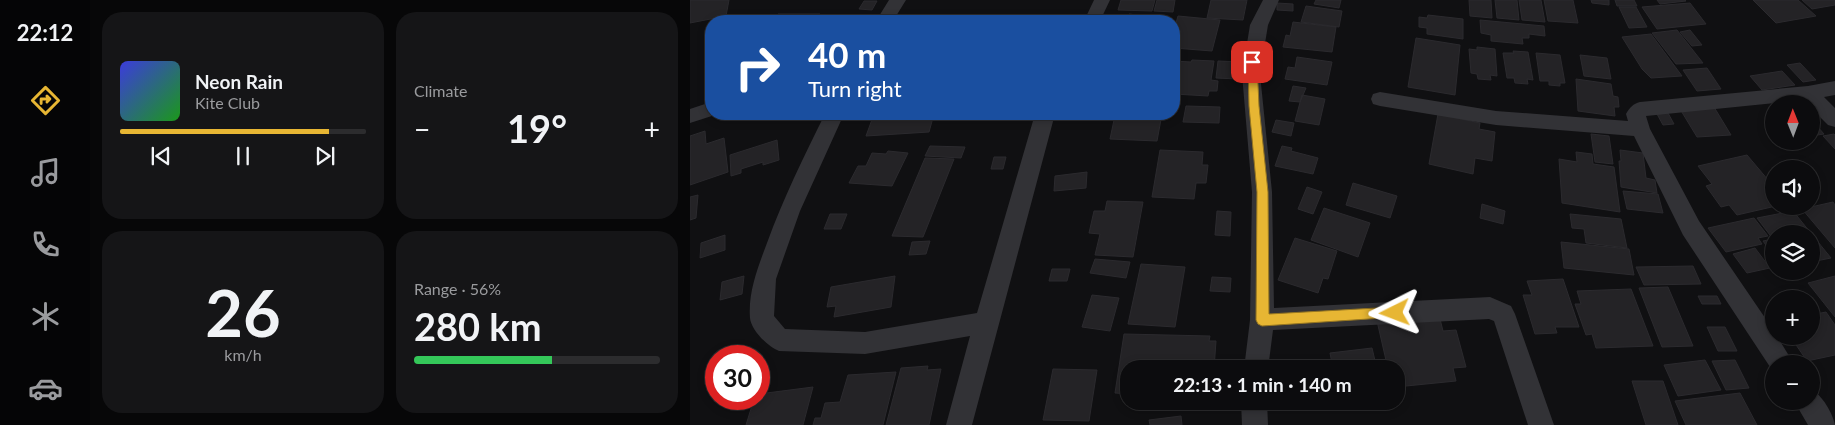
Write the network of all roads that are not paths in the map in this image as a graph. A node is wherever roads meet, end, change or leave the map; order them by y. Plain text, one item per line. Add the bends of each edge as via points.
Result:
1 (898, 0) edge
2 (1102, 0) edge
3 (1270, 0) edge
4 (888, 15) edge
5 (1095, 15) edge
6 (1835, 88) edge
7 (1808, 93) junction
8 (1380, 99) dead end
9 (705, 111) edge
10 (690, 116) edge
11 (831, 120) edge
12 (1043, 120) edge
13 (1835, 120) edge
14 (1640, 129) junction
15 (1262, 320) junction
16 (986, 322) junction
17 (1776, 355) edge
18 (1257, 360) edge
19 (1254, 410) edge
20 (1813, 410) edge
21 (959, 425) edge
22 (1255, 425) edge
23 (1541, 425) edge
24 (1823, 425) edge

1 - 4 street
2 - 5 street
3 - 15 street via 1259,25 1251,74 1262,192
6 - 7 street
7 - 13 street
7 - 14 street via 1640,109 1636,114
8 - 14 street via 1496,118
9 - 10 street
11 - 16 street via 789,211 764,279 762,319 779,340 865,343
12 - 16 street
14 - 17 street via 1691,228
15 - 18 street
15 - 23 street via 1490,308 1503,314
16 - 21 street
19 - 22 street
20 - 24 street

